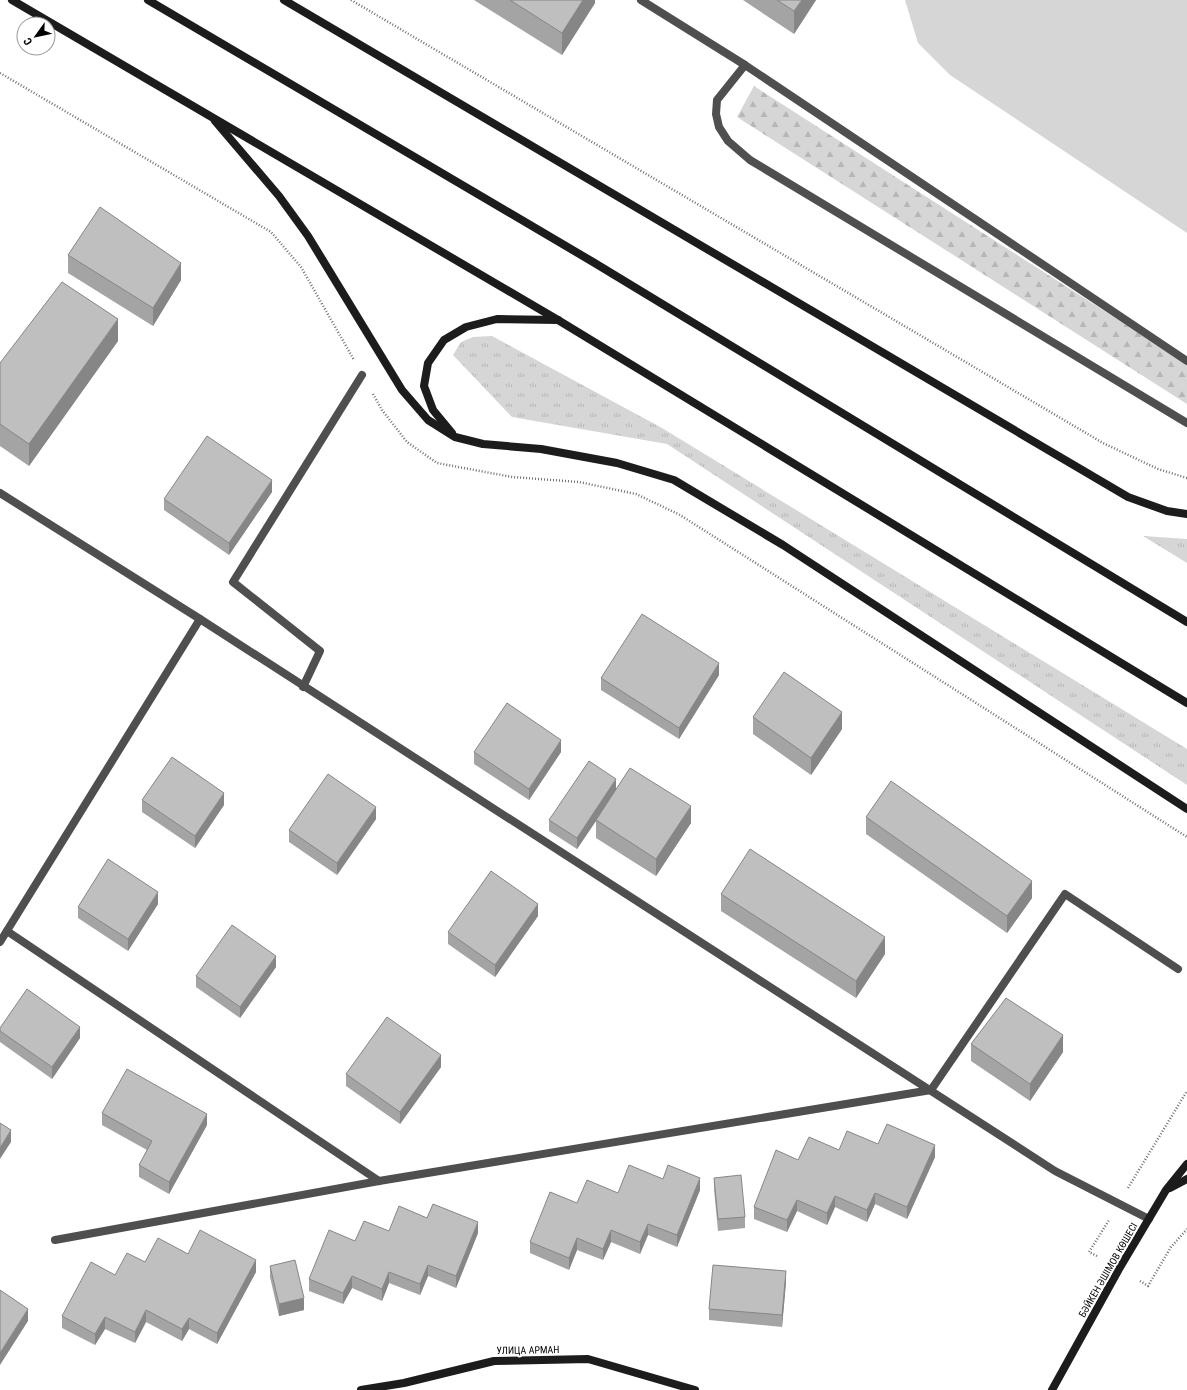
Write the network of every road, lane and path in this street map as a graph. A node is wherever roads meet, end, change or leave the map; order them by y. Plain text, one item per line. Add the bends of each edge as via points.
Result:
1 (12, 0) edge
2 (148, 0) edge
3 (284, 0) edge
4 (351, 0) edge
5 (641, 0) edge
6 (745, 65) junction
7 (0, 73) edge
8 (210, 116) junction
9 (558, 320) junction
10 (1187, 361) edge
11 (362, 375) junction
12 (1187, 423) edge
13 (455, 437) junction
14 (1187, 478) edge
15 (0, 493) edge
16 (1187, 514) edge
17 (200, 619) junction
18 (1187, 622) edge
19 (303, 687) junction
20 (1187, 703) edge
21 (1187, 809) edge
22 (1187, 837) edge
23 (7, 931) junction
24 (0, 942) edge
25 (1178, 969) dead end
26 (931, 1090) junction
27 (1187, 1091) edge
28 (1187, 1164) edge
29 (1187, 1179) edge
30 (379, 1181) junction
31 (1166, 1190) junction
32 (1118, 1204) junction
33 (1149, 1219) junction
34 (1187, 1229) edge
35 (56, 1240) dead end
36 (1096, 1256) dead end
37 (1140, 1281) dead end
38 (402, 1386) edge
39 (361, 1390) edge
40 (695, 1390) edge
41 (1052, 1390) edge

1 - 8 main road
2 - 18 main road via 593,262
3 - 16 main road via 1128,497 1167,511
4 - 14 path via 1103,443 1158,469
5 - 6 street
6 - 10 street
6 - 12 street via 717,100 716,114 719,126 728,141 750,160
7 - 11 path via 271,232 301,267
8 - 9 main road
8 - 13 main road via 280,196 308,236 402,390 428,420
9 - 13 main road via 496,319 466,327 444,340 428,363 424,386 433,410
9 - 20 main road
11 - 19 street via 233,582 320,651
11 - 22 path via 382,410 406,442 438,463 512,477 579,482 636,494 674,512
13 - 21 main road via 483,444 541,449 617,463 674,480 783,545
15 - 17 street
17 - 19 street
17 - 23 street
19 - 26 street
23 - 24 street
23 - 30 street
25 - 26 street via 1064,894
26 - 30 street
26 - 32 street via 1055,1171
27 - 32 path
28 - 31 main road, БӘЙКЕН ӘШІМОВ КӨШЕСІ
29 - 31 main road
30 - 35 street
31 - 33 main road, БӘЙКЕН ӘШІМОВ КӨШЕСІ
32 - 33 street
32 - 36 path via 1089,1252
33 - 41 main road, БӘЙКЕН ӘШІМОВ КӨШЕСІ
34 - 37 path via 1171,1247 1148,1286
38 - 39 main road, УЛИЦА АРМАН
38 - 40 main road, УЛИЦА АРМАН via 494,1361 588,1359

